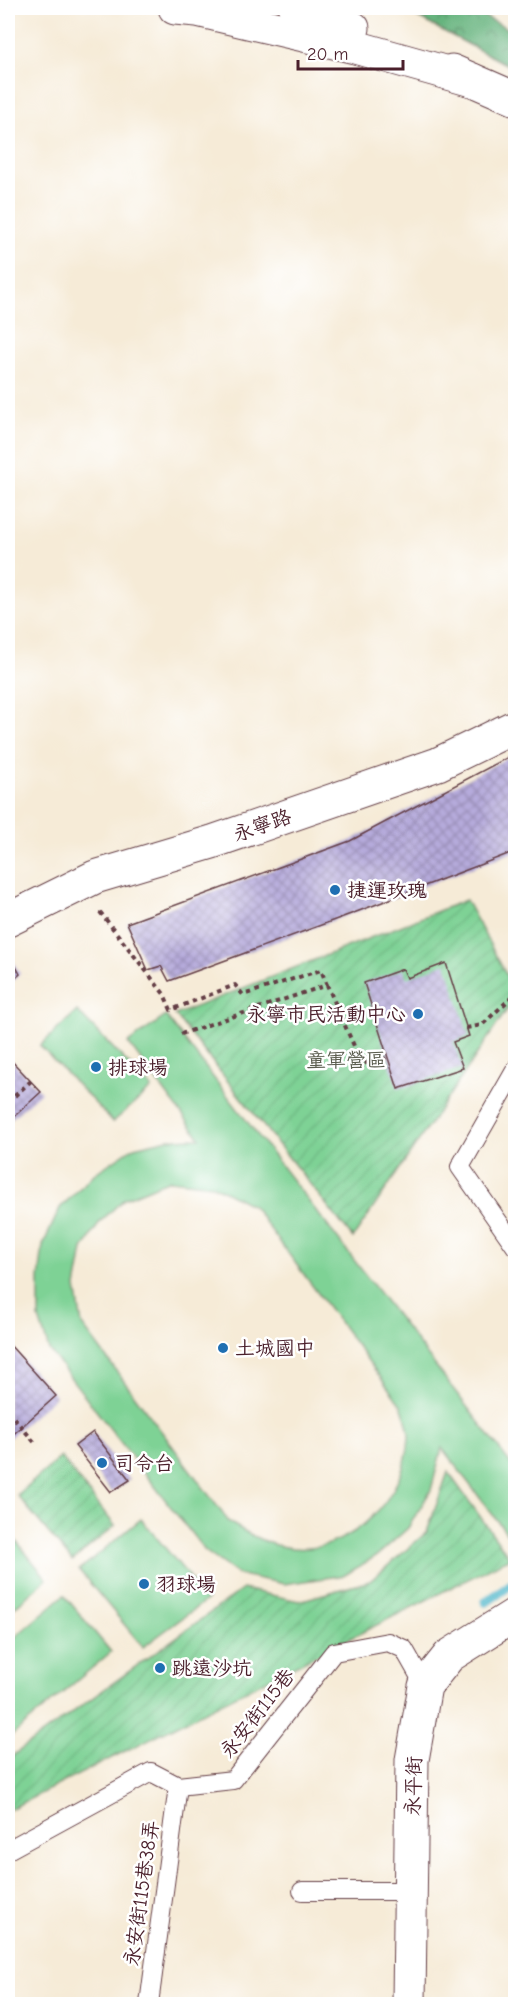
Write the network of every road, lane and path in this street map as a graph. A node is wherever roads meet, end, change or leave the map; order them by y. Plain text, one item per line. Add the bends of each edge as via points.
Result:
1 (176, 8) edge
2 (295, 8) edge
3 (472, 80) junction
4 (516, 99) edge
5 (516, 726) edge
6 (79, 884) junction
7 (8, 920) edge
8 (327, 986) junction
9 (516, 993) edge
10 (466, 1028) dead end
11 (180, 1034) dead end
12 (388, 1058) dead end
13 (516, 1069) edge
14 (31, 1082) dead end
15 (8, 1102) edge
16 (516, 1247) edge
17 (8, 1411) edge
18 (36, 1444) dead end
19 (516, 1614) edge
20 (425, 1686) junction
21 (178, 1786) junction
22 (8, 1850) edge
23 (302, 1891) dead end
24 (411, 1891) junction
25 (149, 2004) edge
26 (409, 2004) edge

1 - 3 main road via 355,47
2 - 3 main road via 384,39
3 - 4 main road
5 - 6 main road, 永寧路 via 438,764
6 - 7 main road, 永寧路
6 - 8 path via 164,994 171,1010 236,986 243,995 321,970
8 - 11 path
8 - 12 path via 362,1064
9 - 10 path via 482,1025
13 - 16 lane via 459,1167
14 - 15 path
17 - 18 path
19 - 20 main road, 永平街 via 449,1656
20 - 21 lane, 永安街115巷 via 404,1649 388,1642 334,1652 233,1780
20 - 24 main road, 永平街 via 412,1760
21 - 22 lane via 151,1772
21 - 25 lane, 永安街115巷38弄
23 - 24 lane
24 - 26 main road, 永平街

